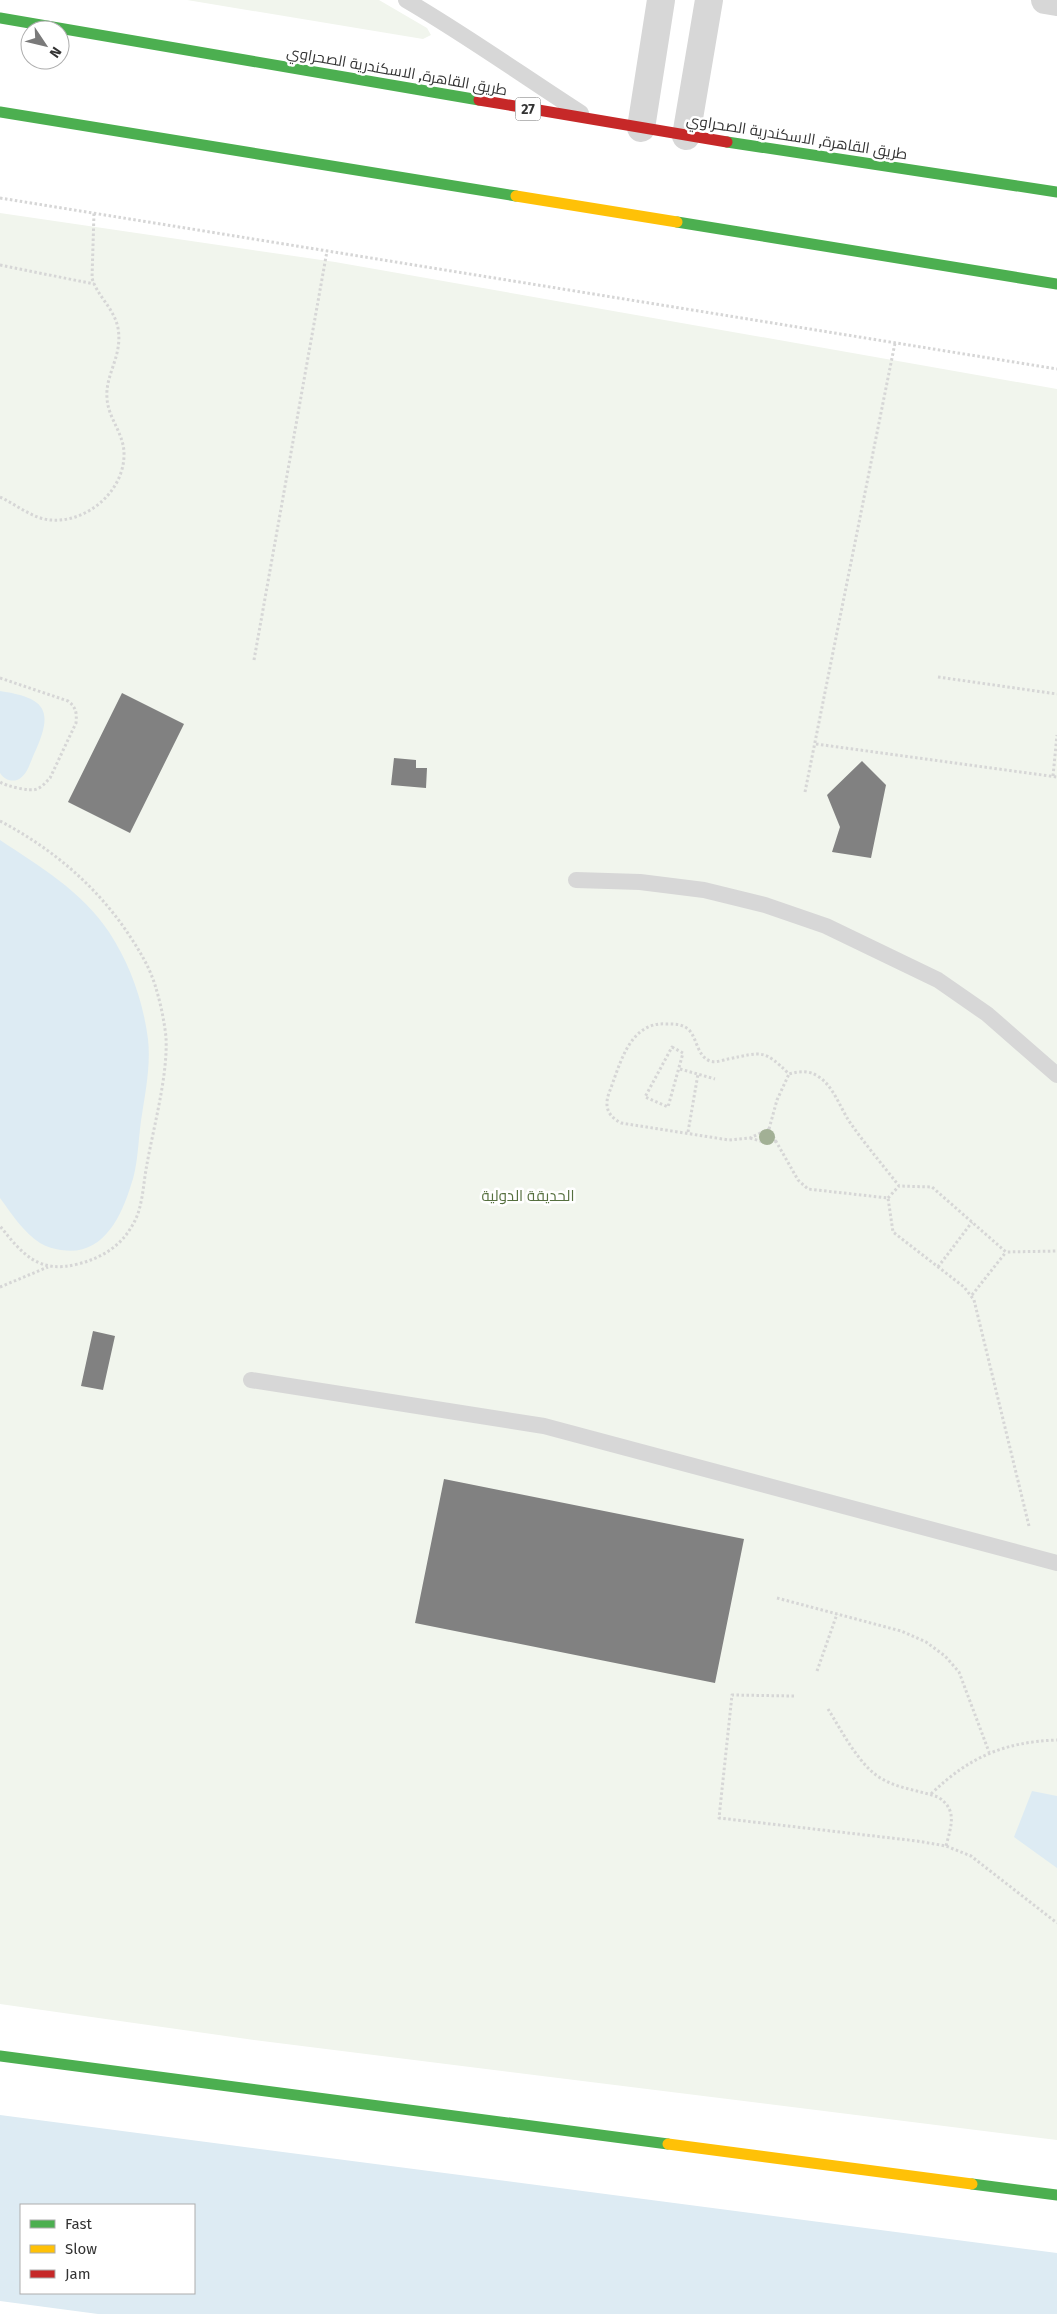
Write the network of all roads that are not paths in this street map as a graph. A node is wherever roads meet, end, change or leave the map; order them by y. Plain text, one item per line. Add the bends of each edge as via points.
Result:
1 (406, 0) edge
2 (662, 0) edge
3 (710, 0) edge
4 (1045, 0) edge
5 (1057, 2) edge
6 (0, 18) edge
7 (0, 112) edge
8 (593, 120) junction
9 (640, 128) junction
10 (686, 136) junction
11 (1057, 192) edge
12 (1057, 284) edge
13 (576, 880) dead end
14 (1057, 1074) edge
15 (251, 1380) dead end
16 (1057, 1563) edge
17 (0, 2056) edge
18 (1057, 2195) edge

1 - 8 lane
2 - 9 street
3 - 10 street
4 - 5 street
6 - 8 main road, طريق القاهرة, الاسكندرية الصحراوي / 27
7 - 12 main road
8 - 9 main road, طريق القاهرة, الاسكندرية الصحراوي / 27
9 - 10 main road, طريق القاهرة, الاسكندرية الصحراوي / 27
10 - 11 main road, طريق القاهرة, الاسكندرية الصحراوي / 27
13 - 14 lane via 640,882 704,890 765,905 826,926 938,980 988,1014
15 - 16 lane via 544,1426
17 - 18 main road

